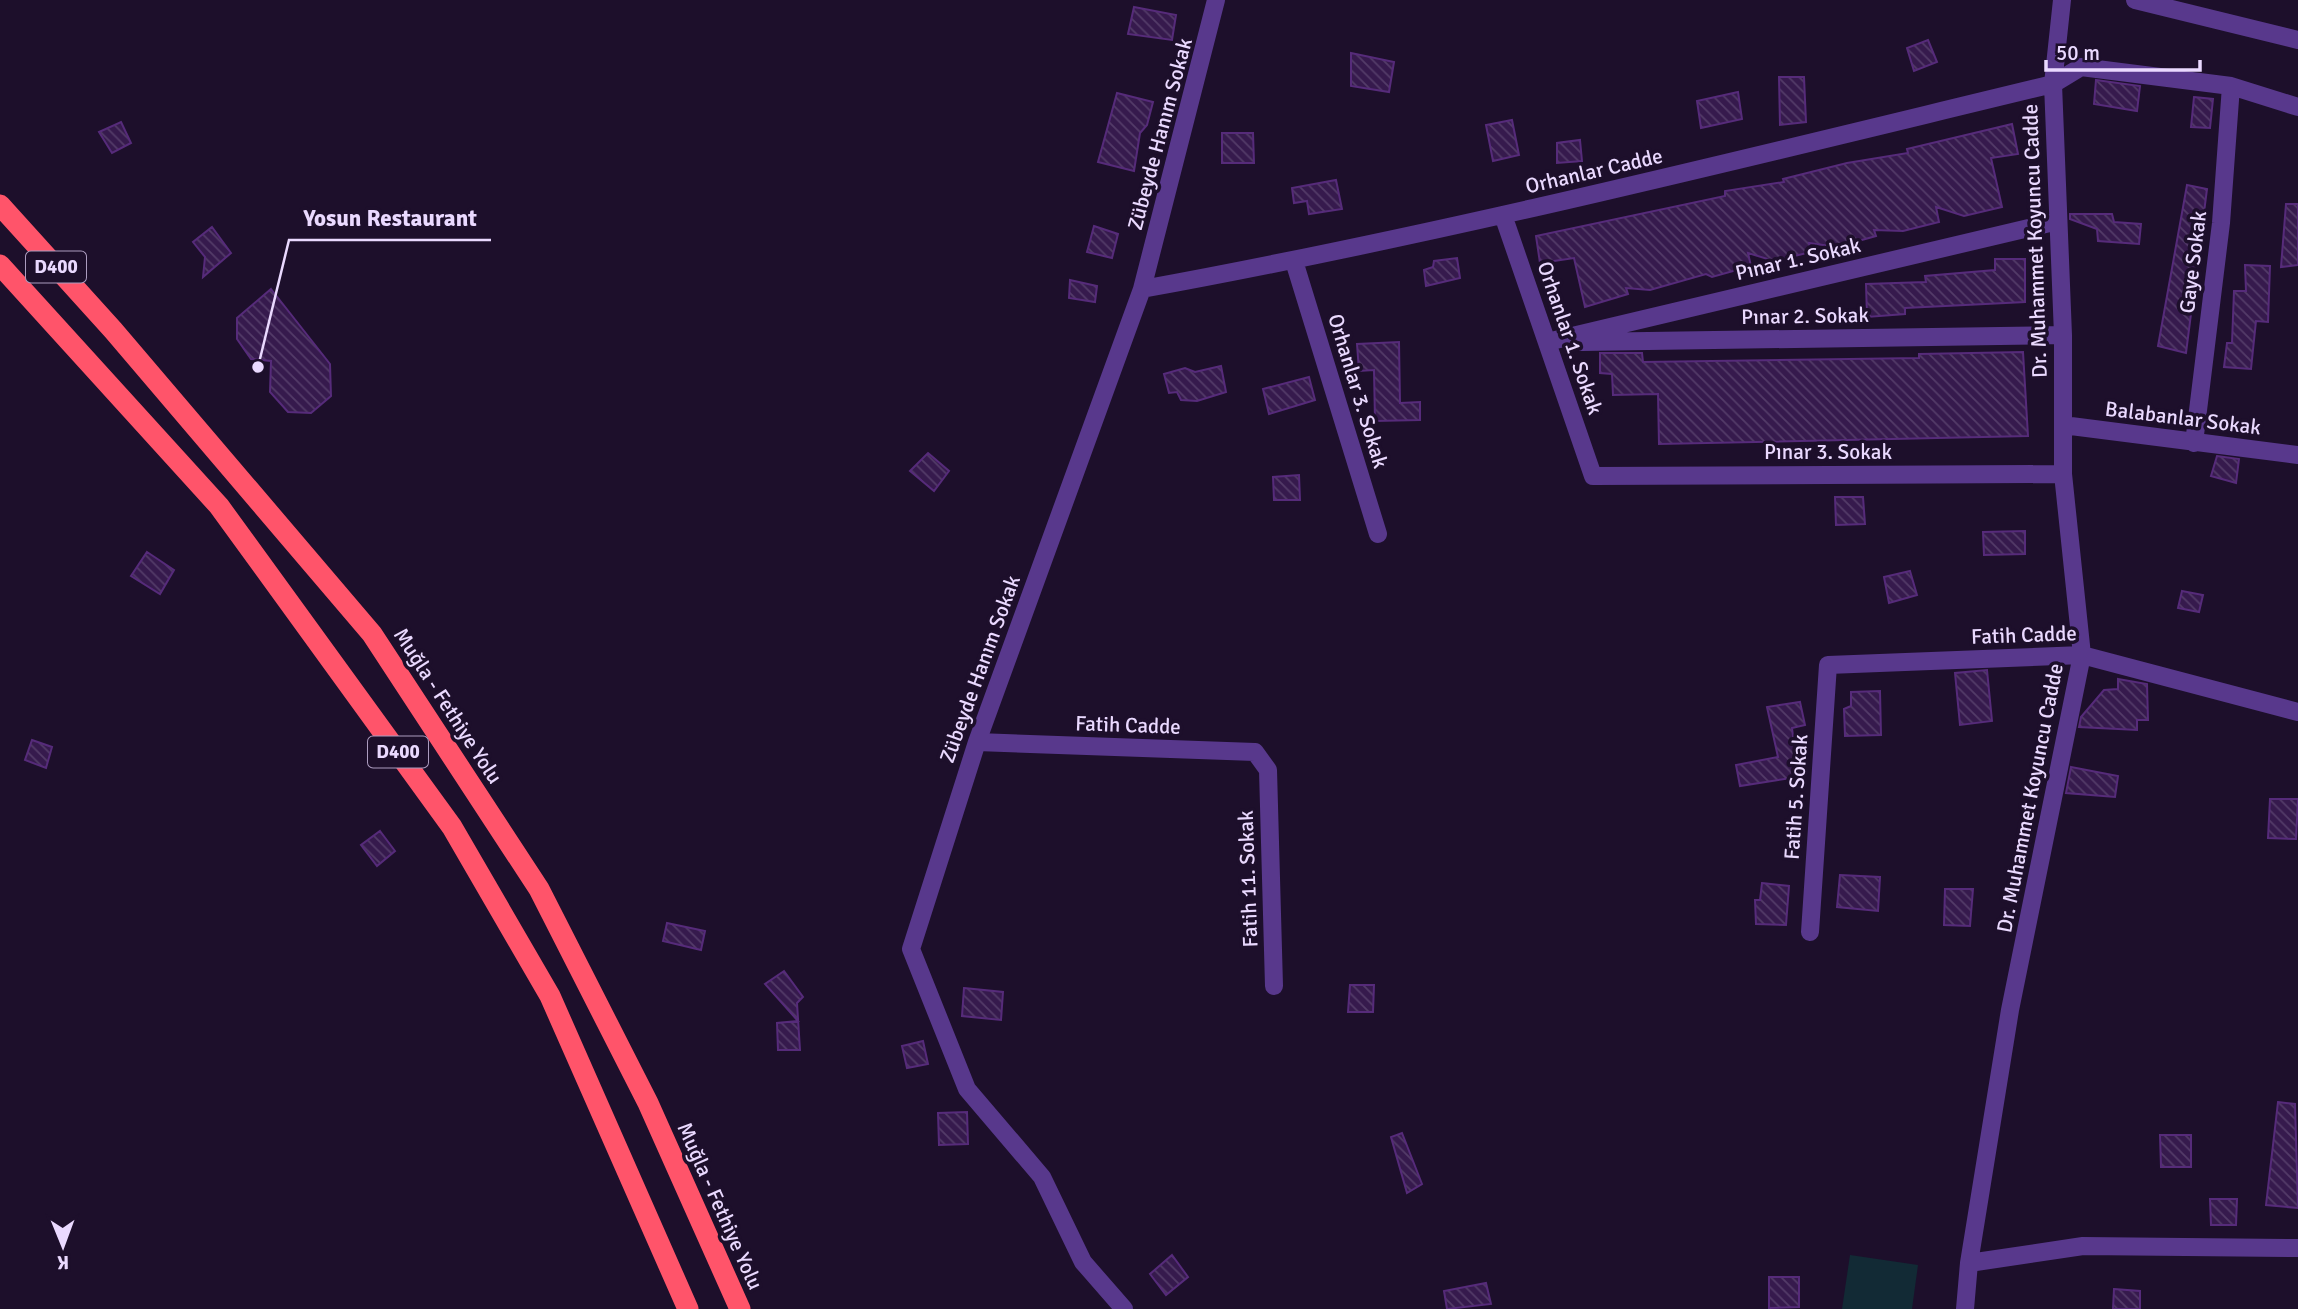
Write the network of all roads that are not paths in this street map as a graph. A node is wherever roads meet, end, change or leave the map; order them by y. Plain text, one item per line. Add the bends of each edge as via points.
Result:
1 (1216, 0) edge
2 (2062, 0) edge
3 (2134, 0) edge
4 (2298, 40) edge
5 (2053, 84) junction
6 (2231, 86) junction
7 (2298, 107) edge
8 (0, 205) edge
9 (1503, 215) junction
10 (2058, 221) junction
11 (1294, 261) junction
12 (0, 265) edge
13 (1142, 289) junction
14 (2063, 335) junction
15 (1547, 342) junction
16 (2063, 425) junction
17 (2194, 443) junction
18 (2298, 455) edge
19 (2063, 474) junction
20 (1594, 476) joint
21 (1378, 534) dead end
22 (2082, 655) junction
23 (1828, 665) joint
24 (2298, 712) edge
25 (977, 742) junction
26 (1268, 770) joint
27 (1810, 932) dead end
28 (1274, 986) dead end
29 (2298, 1248) edge
30 (1969, 1263) junction
31 (688, 1309) edge
32 (740, 1309) edge
33 (1124, 1309) edge
34 (1965, 1309) edge

1 - 13 street, Zübeyde Hanım Sokak
2 - 5 street, Dr. Muhammet Koyuncu Cadde
3 - 4 street
5 - 6 street, Orhanlar Cadde via 2081,67
5 - 9 street, Orhanlar Cadde
5 - 10 street, Dr. Muhammet Koyuncu Cadde
6 - 7 street, Orhanlar Cadde
6 - 17 street, Gaye Sokak via 2221,223
8 - 32 highway, Muğla - Fethiye Yolu / D400 via 372,634 539,889 648,1103
9 - 11 street, Orhanlar Cadde
9 - 15 street, Orhanlar 1. Sokak
10 - 14 street, Dr. Muhammet Koyuncu Cadde
10 - 15 street, Pınar 1. Sokak
11 - 13 street, Orhanlar Cadde
11 - 21 street, Orhanlar 3. Sokak
12 - 31 highway, D400 via 219,506 452,827 550,996
13 - 25 street, Zübeyde Hanım Sokak
14 - 15 street, Pınar 2. Sokak
14 - 16 street, Dr. Muhammet Koyuncu Cadde
15 - 20 street, Orhanlar 1. Sokak
16 - 17 street, Balabanlar Sokak
16 - 19 street, Dr. Muhammet Koyuncu Cadde
17 - 18 street, Balabanlar Sokak
19 - 20 street, Pınar 3. Sokak
19 - 22 street, Dr. Muhammet Koyuncu Cadde
22 - 23 street, Fatih Cadde
22 - 24 street, Fatih Cadde
22 - 30 street, Dr. Muhammet Koyuncu Cadde via 2010,1010
23 - 27 street, Fatih 5. Sokak
25 - 26 street, Fatih Cadde via 1255,752
25 - 33 street, Zübeyde Hanım Sokak via 911,948 967,1089 1042,1177 1083,1262
26 - 28 street, Fatih 11. Sokak
29 - 30 street via 2083,1246
30 - 34 street, Dr. Muhammet Koyuncu Cadde

